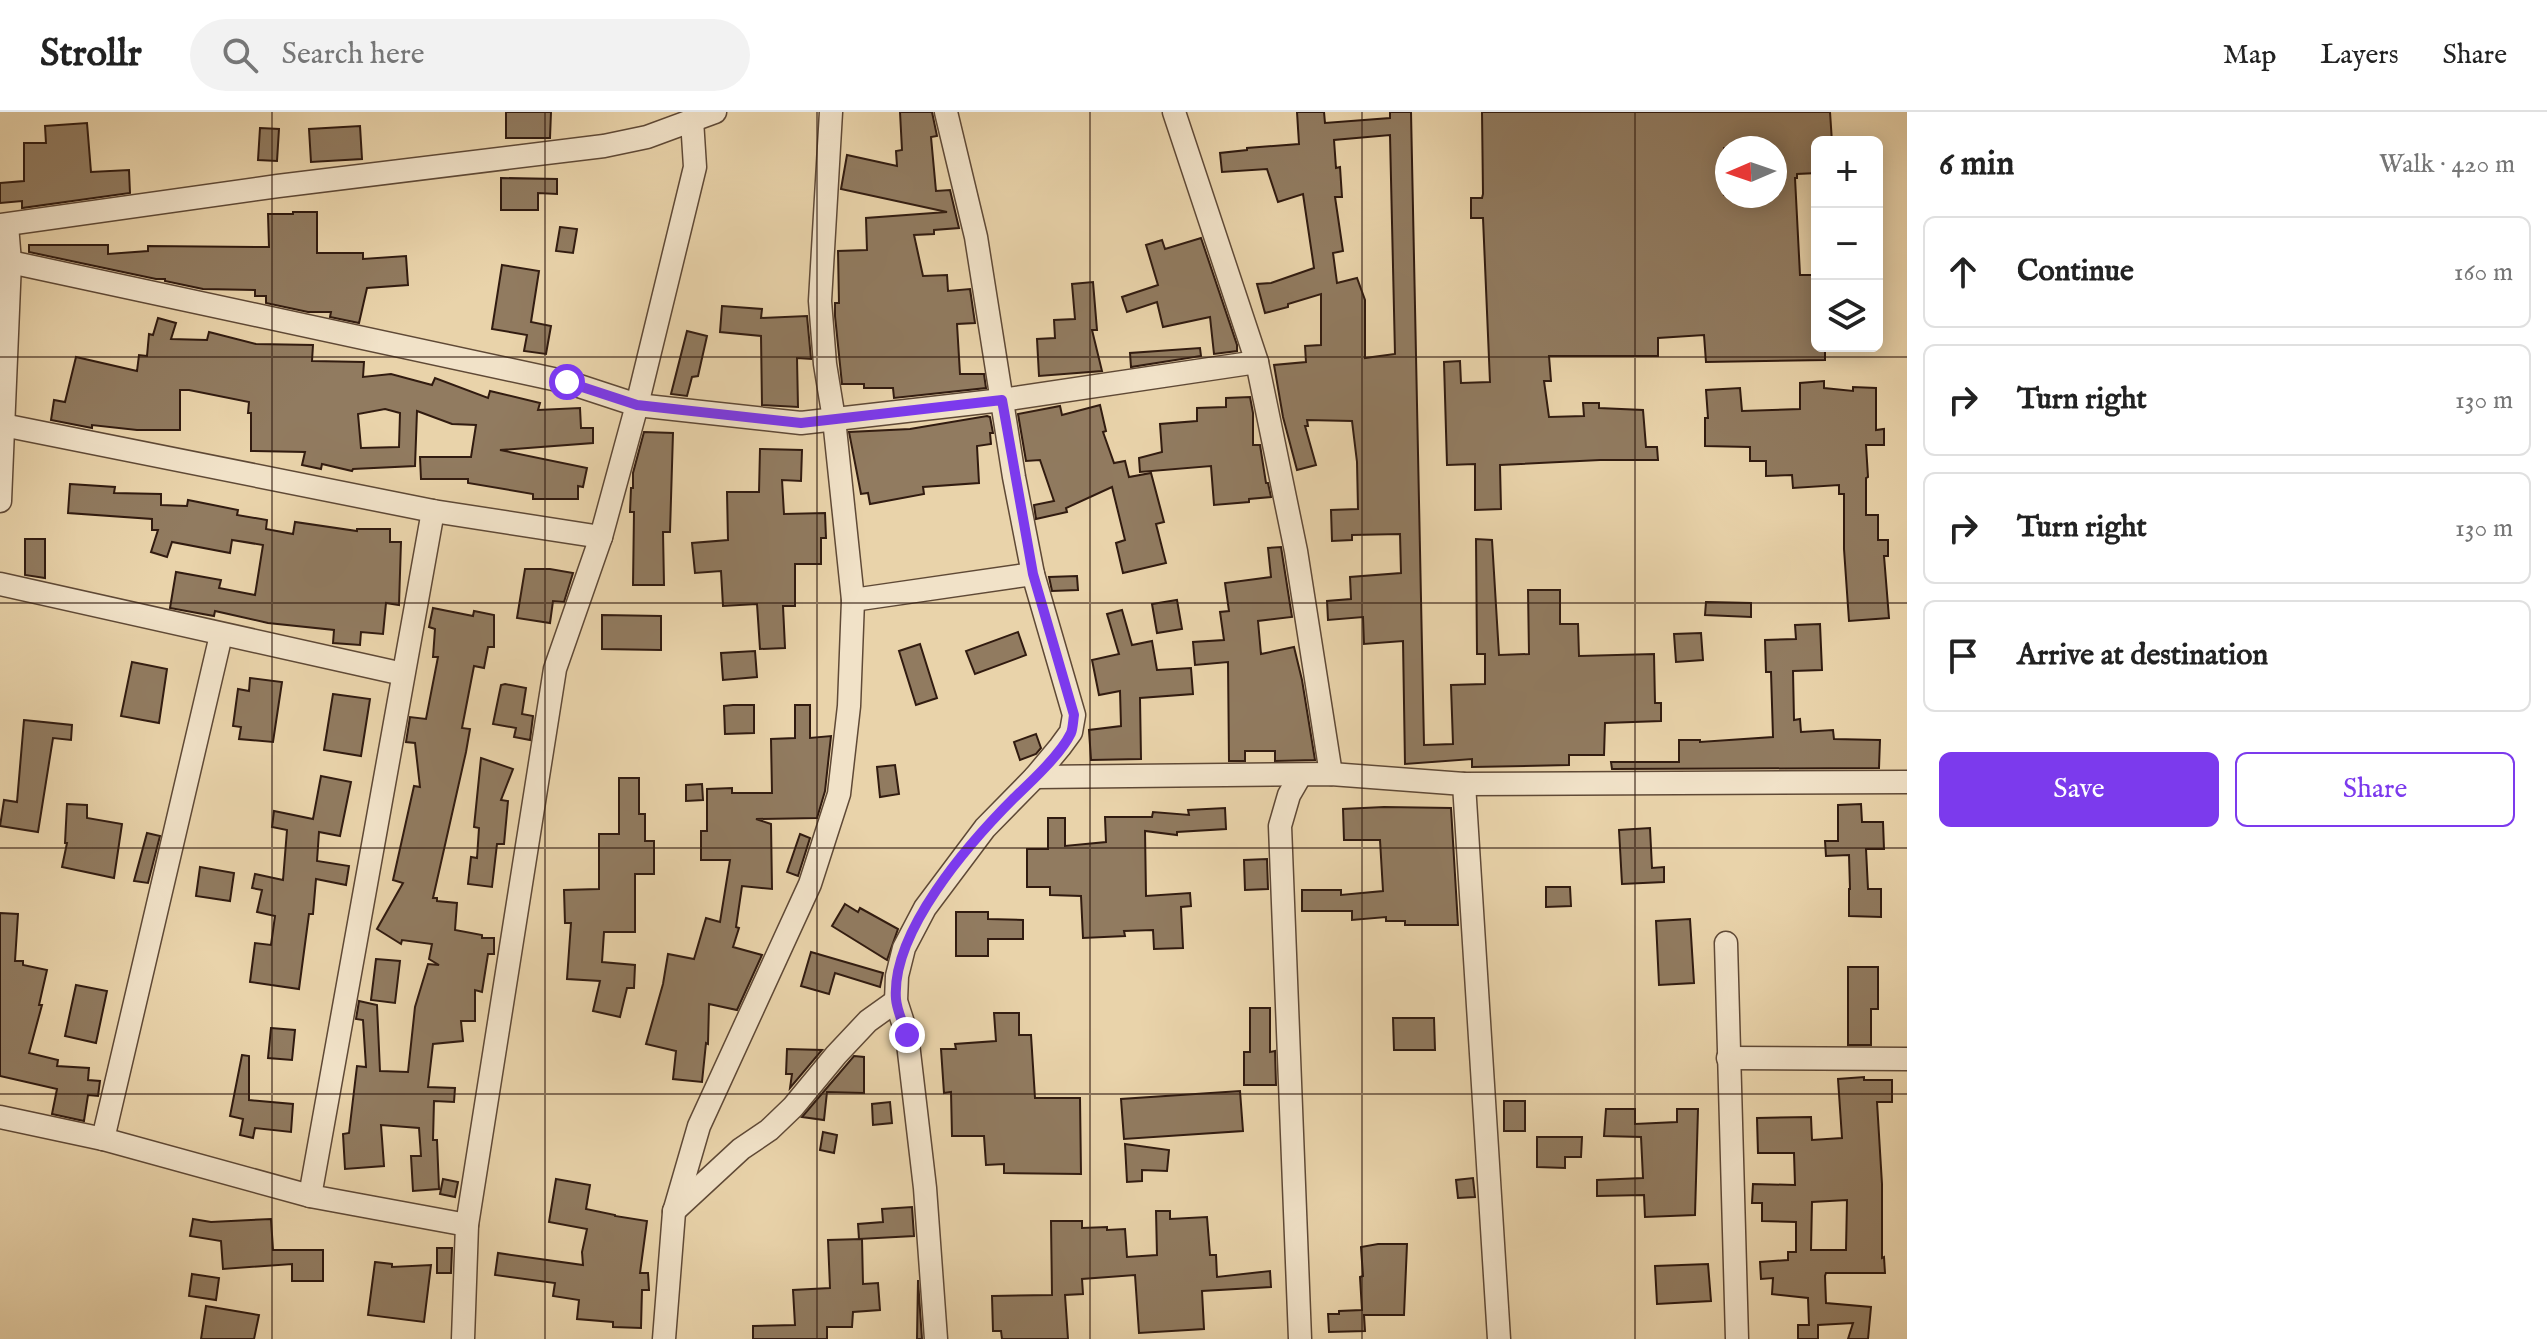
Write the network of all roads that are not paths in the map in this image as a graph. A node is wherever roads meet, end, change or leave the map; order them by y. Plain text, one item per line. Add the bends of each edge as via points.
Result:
1 (715, 112) edge
2 (831, 112) edge
3 (946, 112) edge
4 (1174, 112) edge
5 (692, 120) junction
6 (3, 225) edge
7 (10, 262) junction
8 (1257, 362) junction
9 (1002, 400) junction
10 (637, 405) junction
11 (834, 419) junction
12 (3, 425) junction
13 (0, 501) edge
14 (433, 511) junction
15 (601, 537) junction
16 (1033, 574) junction
17 (0, 584) edge
18 (853, 600) junction
19 (221, 635) junction
20 (403, 674) junction
21 (1331, 774) junction
22 (1300, 776) junction
23 (1035, 777) junction
24 (1907, 782) edge
25 (1464, 784) junction
26 (1726, 943) dead end
27 (896, 1001) junction
28 (1728, 1058) junction
29 (1907, 1059) edge
30 (0, 1117) edge
31 (103, 1139) junction
32 (310, 1196) junction
33 (674, 1212) junction
34 (467, 1225) junction
35 (463, 1339) edge
36 (664, 1339) edge
37 (936, 1339) edge
38 (1300, 1339) edge
39 (1499, 1339) edge
40 (1737, 1339) edge

1 - 5 street
2 - 11 street via 820,301
3 - 9 street via 976,237
4 - 8 street
5 - 6 street via 604,146
5 - 10 street via 695,167
6 - 7 street
7 - 10 street via 567,382
7 - 12 street
8 - 9 street
8 - 21 street via 1296,551
9 - 11 street
9 - 16 street
10 - 11 street via 801,423
10 - 15 street
11 - 18 street
12 - 13 street
12 - 14 street
14 - 15 street
14 - 20 street
15 - 34 street via 555,669
16 - 18 street
16 - 23 street via 1074,715 1071,732
17 - 19 street
18 - 33 street via 839,794 810,884 699,1126
19 - 20 street
19 - 31 street
20 - 32 street
21 - 22 street
21 - 25 street
22 - 23 street
22 - 38 street via 1280,826
23 - 27 street via 985,828 925,908 904,948
24 - 25 street
25 - 39 street
26 - 28 street
27 - 33 street via 868,1021 777,1122
27 - 37 street via 907,1035 915,1095
28 - 29 street
28 - 40 street
30 - 31 street
31 - 32 street
32 - 34 street
33 - 36 street
34 - 35 street

